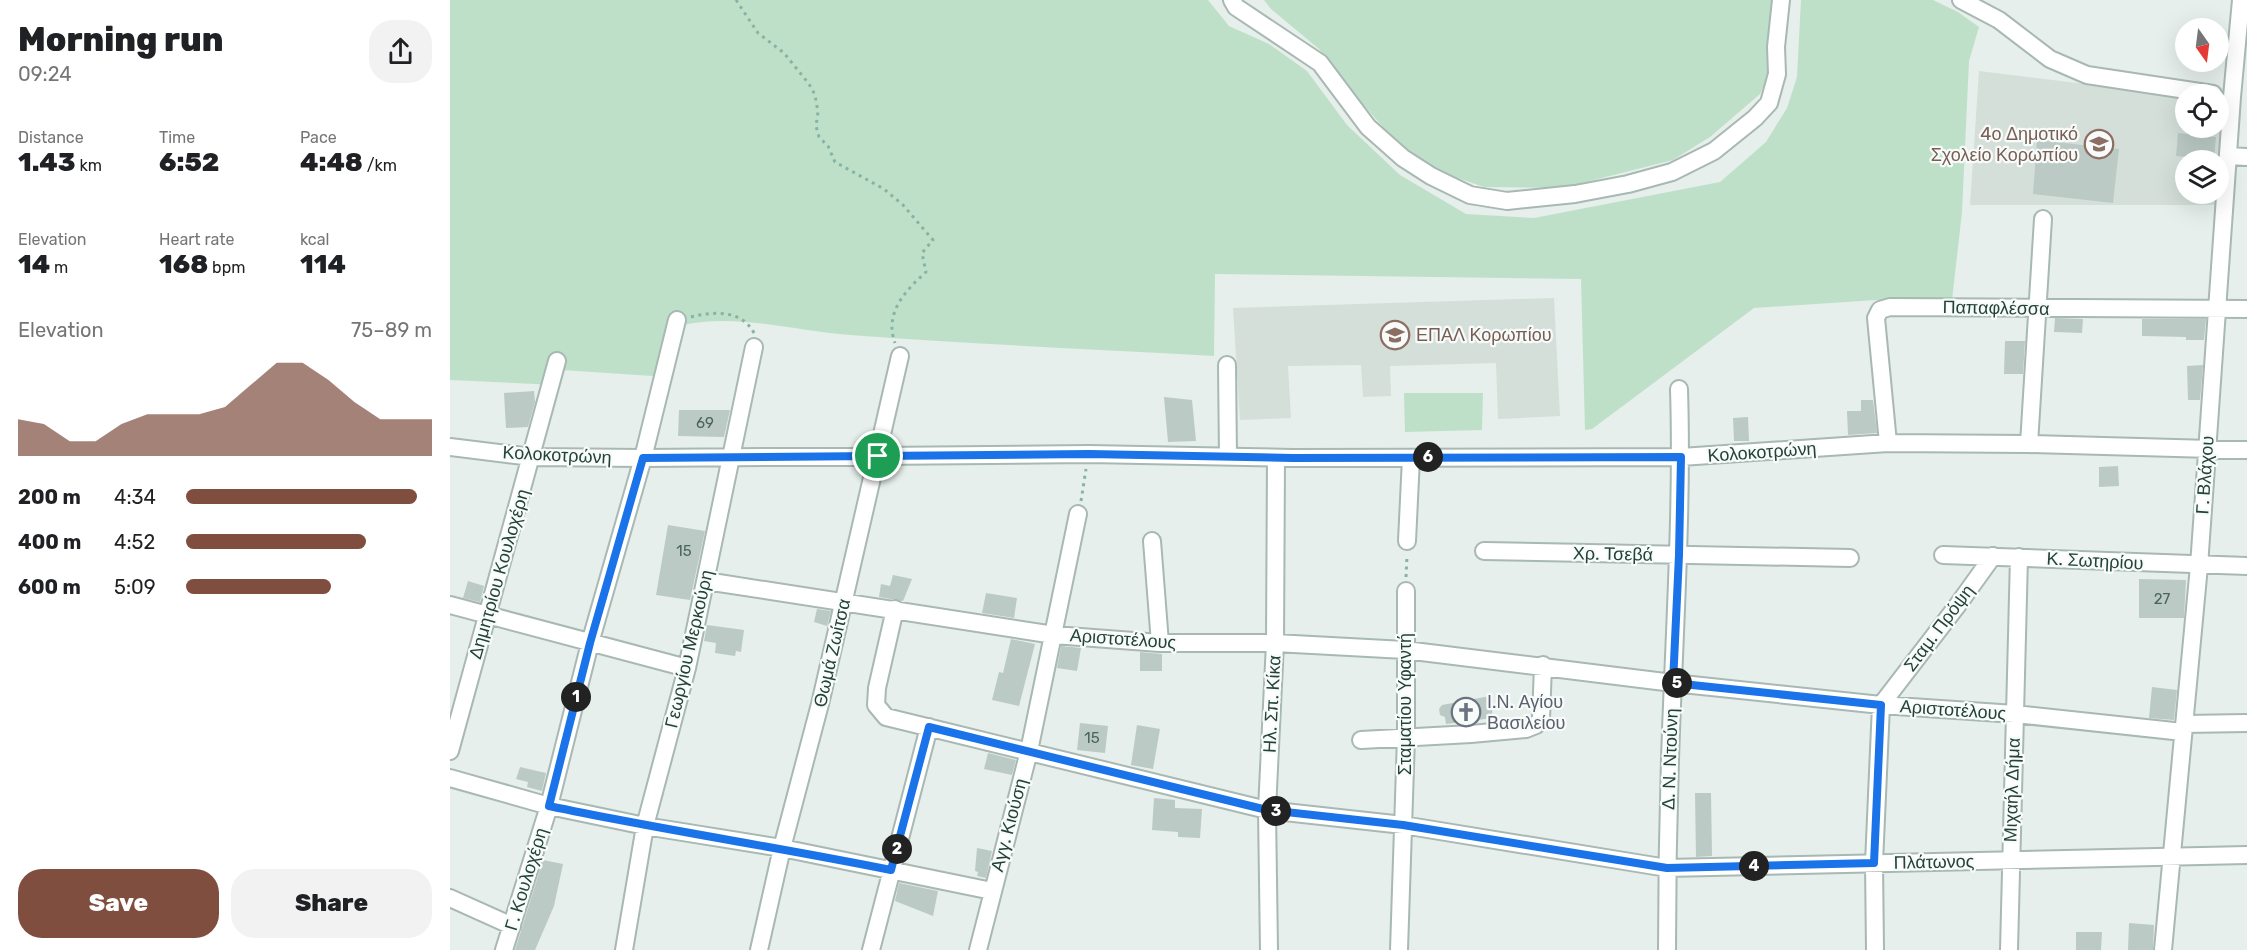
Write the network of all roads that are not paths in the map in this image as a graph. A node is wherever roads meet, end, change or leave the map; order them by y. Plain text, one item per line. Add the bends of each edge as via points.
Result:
1 (1232, 0) edge
2 (1781, 0) edge
3 (1961, 0) edge
4 (2241, 0) edge
5 (2227, 84) edge
6 (2175, 88) edge
7 (2229, 156) edge
8 (2247, 157) edge
9 (2225, 204) edge
10 (2043, 219) dead end
11 (2037, 308) junction
12 (2218, 308) junction
13 (2247, 309) edge
14 (677, 320) road end
15 (754, 347) road end
16 (900, 356) road end
17 (557, 361) dead end
18 (1227, 365) dead end
19 (1679, 389) dead end
20 (1888, 443) junction
21 (2029, 444) junction
22 (450, 447) edge
23 (2207, 448) junction
24 (2247, 450) edge
25 (878, 456) junction
26 (532, 457) junction
27 (731, 457) junction
28 (1228, 457) junction
29 (1681, 457) junction
30 (643, 458) junction
31 (1276, 458) junction
32 (1412, 458) junction
33 (1078, 514) road end
34 (1152, 541) dead end
35 (1407, 542) road end
36 (1484, 551) dead end
37 (1679, 555) junction
38 (1943, 555) dead end
39 (1993, 556) junction
40 (2019, 557) junction
41 (1850, 558) dead end
42 (2199, 566) junction
43 (2247, 566) edge
44 (706, 581) junction
45 (1406, 591) road end
46 (844, 601) junction
47 (450, 605) edge
48 (895, 609) junction
49 (487, 614) junction
50 (1054, 635) junction
51 (590, 643) junction
52 (1160, 643) junction
53 (1275, 643) junction
54 (1405, 650) junction
55 (1543, 665) junction
56 (687, 668) junction
57 (1673, 683) junction
58 (1881, 705) junction
59 (2015, 714) junction
60 (2247, 723) edge
61 (929, 727) junction
62 (2184, 728) junction
63 (1406, 737) junction
64 (1361, 740) dead end
65 (450, 751) edge
66 (1029, 751) junction
67 (450, 778) edge
68 (549, 806) junction
69 (1267, 810) junction
70 (1403, 825) junction
71 (645, 826) junction
72 (782, 848) junction
73 (2247, 855) edge
74 (2172, 856) junction
75 (2010, 861) junction
76 (1874, 863) junction
77 (1667, 868) junction
78 (891, 870) junction
79 (992, 891) junction
80 (450, 898) edge
81 (512, 926) junction
82 (504, 950) edge
83 (624, 950) edge
84 (759, 950) edge
85 (871, 950) edge
86 (978, 950) edge
87 (1269, 950) edge
88 (1399, 950) edge
89 (1667, 950) edge
90 (1875, 950) edge
91 (2009, 950) edge
92 (2163, 950) edge

1 - 2 street via 1236,7 1320,63 1368,127 1403,158 1470,195 1507,201 1628,184 1672,172 1714,151 1769,103 1777,74
3 - 6 street via 1999,20 2050,59 2087,75
4 - 5 street, Γ. Βλάχου
7 - 8 street
9 - 12 street, Γ. Βλάχου
10 - 11 street
11 - 12 street, Παπαφλέσσα
11 - 20 street, Παπαφλέσσα via 1880,310 1876,318
11 - 21 street
12 - 13 street, Παπαφλέσσα
12 - 23 street, Γ. Βλάχου
14 - 30 street, Γ. Κουλοχέρη
15 - 27 street, Γεωργίου Μερκούρη
16 - 25 street, Θωμά Ζωίτσα
17 - 26 street, Δημητρίου Κουλοχέρη
18 - 28 street
19 - 29 street, Δ. Ν. Ντούνη
20 - 21 street, Κολοκοτρώνη
20 - 29 street, Κολοκοτρώνη
21 - 23 street, Κολοκοτρώνη
22 - 26 street, Κολοκοτρώνη
23 - 24 street, Κολοκοτρώνη
23 - 42 street, Γ. Βλάχου
25 - 27 street, Κολοκοτρώνη
25 - 28 street, Κολοκοτρώνη
25 - 46 street, Θωμά Ζωίτσα
26 - 30 street, Κολοκοτρώνη
26 - 49 street, Δημητρίου Κουλοχέρη
27 - 30 street, Κολοκοτρώνη
27 - 44 street, Γεωργίου Μερκούρη
28 - 31 street, Κολοκοτρώνη
29 - 32 street, Κολοκοτρώνη
29 - 37 street, Δ. Ν. Ντούνη
30 - 51 street, Γ. Κουλοχέρη
31 - 32 street, Κολοκοτρώνη
31 - 53 street, Ηλ. Σπ. Κίκα
32 - 35 street
33 - 50 street, Αγγ. Κιούση
34 - 52 street
36 - 37 street, Χρ. Τσεβά
37 - 41 street, Χρ. Τσεβά
37 - 57 street, Δ. Ν. Ντούνη
38 - 39 street, Κ. Σωτηρίου
39 - 40 street, Κ. Σωτηρίου
39 - 58 street, Σταμ. Πρόψη
40 - 42 street, Κ. Σωτηρίου
40 - 59 street, Μιχαήλ Δήμα
42 - 43 street, Κ. Σωτηρίου
42 - 62 street, Γ. Βλάχου
44 - 46 street, Αριστοτέλους
44 - 56 street, Γεωργίου Μερκούρη
45 - 54 street, Σταματίου Υφαντή
46 - 48 street, Αριστοτέλους
46 - 72 street, Θωμά Ζωίτσα
47 - 49 street
48 - 50 street, Αριστοτέλους
48 - 61 street, Πλάτωνος via 876,705 886,717
49 - 51 street
49 - 65 street, Δημητρίου Κουλοχέρη
50 - 52 street, Αριστοτέλους
50 - 66 street, Αγγ. Κιούση
51 - 56 street
51 - 68 street, Γ. Κουλοχέρη
52 - 53 street, Αριστοτέλους
53 - 54 street, Αριστοτέλους
53 - 69 street, Ηλ. Σπ. Κίκα
54 - 55 street, Αριστοτέλους
54 - 63 street, Σταματίου Υφαντή
55 - 57 street, Αριστοτέλους
55 - 63 street via 1541,719 1536,725 1471,735
56 - 71 street, Γεωργίου Μερκούρη
57 - 58 street, Αριστοτέλους
57 - 77 street, Δ. Ν. Ντούνη
58 - 59 street, Αριστοτέλους
58 - 76 street
59 - 62 street, Αριστοτέλους
59 - 75 street, Μιχαήλ Δήμα
60 - 62 street, Αριστοτέλους
61 - 66 street, Πλάτωνος
61 - 78 street
62 - 74 street, Γ. Βλάχου
63 - 64 street
63 - 70 street, Σταματίου Υφαντή
66 - 69 street, Πλάτωνος
66 - 79 street, Αγγ. Κιούση
67 - 68 street
68 - 71 street
68 - 81 street, Γ. Κουλοχέρη
69 - 70 street, Πλάτωνος
69 - 87 street, Ηλ. Σπ. Κίκα
70 - 77 street, Πλάτωνος
70 - 88 street, Σταματίου Υφαντή
71 - 72 street
71 - 83 street, Γεωργίου Μερκούρη
72 - 78 street
72 - 84 street, Θωμά Ζωίτσα
73 - 74 street, Πλάτωνος
74 - 75 street, Πλάτωνος
74 - 92 street, Γ. Βλάχου
75 - 76 street, Πλάτωνος
75 - 91 street, Μιχαήλ Δήμα
76 - 77 street, Πλάτωνος
76 - 90 street
77 - 89 street, Δ. Ν. Ντούνη
78 - 79 street
78 - 85 street
79 - 86 street, Αγγ. Κιούση
80 - 81 street
81 - 82 street, Γ. Κουλοχέρη

